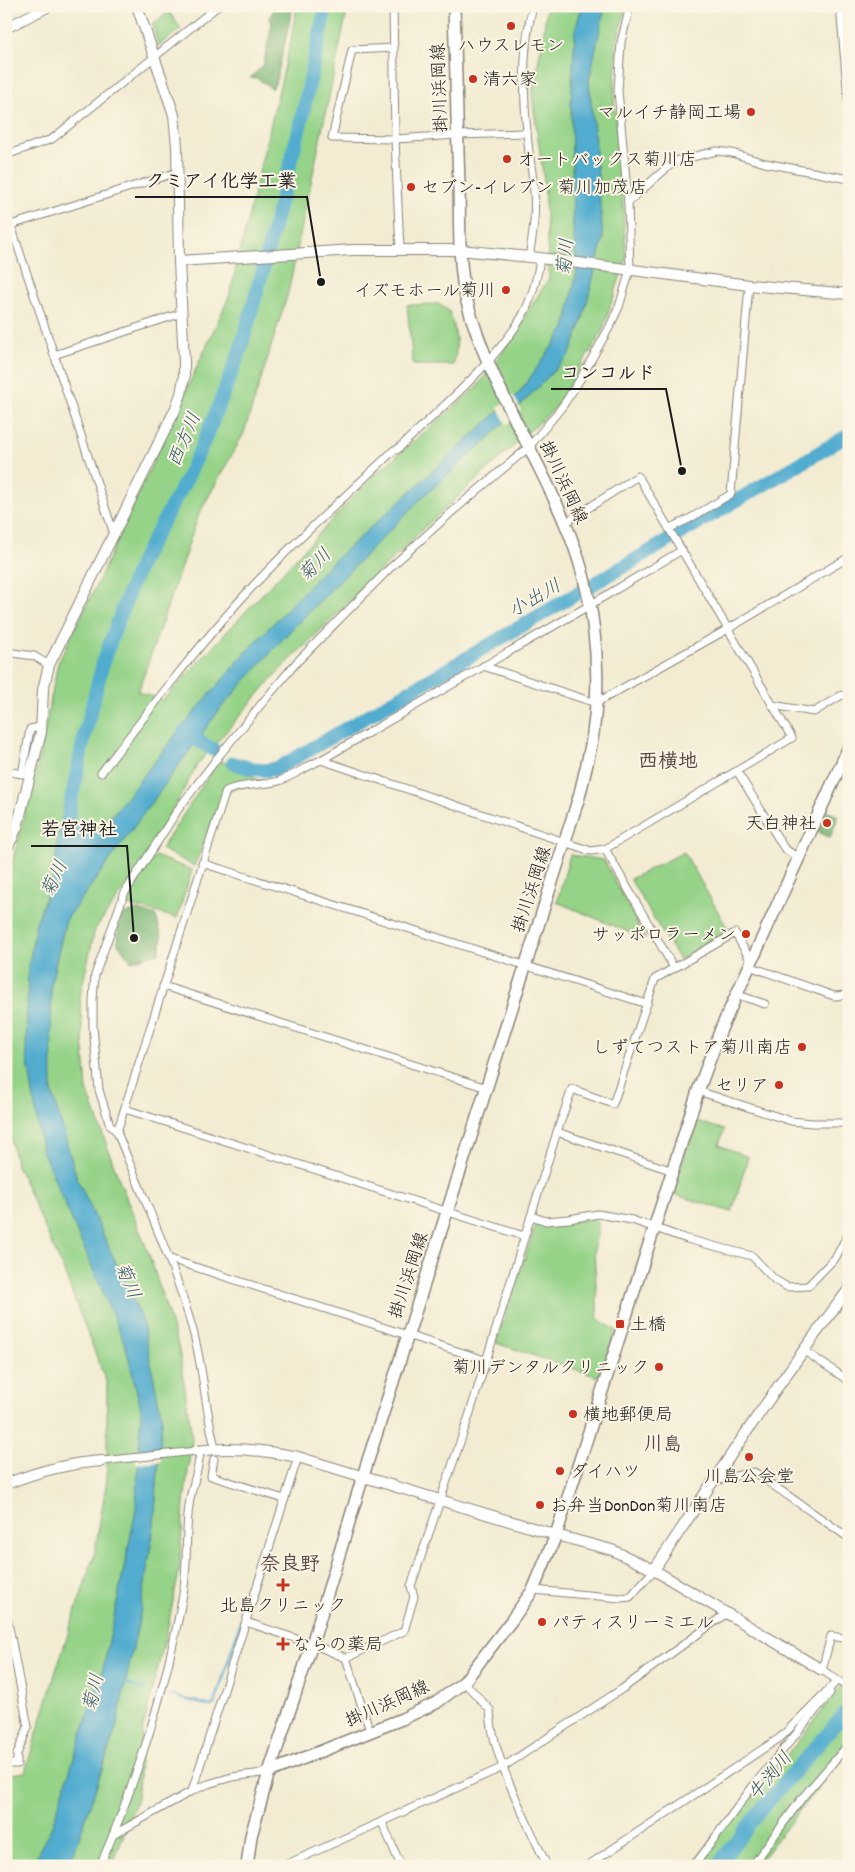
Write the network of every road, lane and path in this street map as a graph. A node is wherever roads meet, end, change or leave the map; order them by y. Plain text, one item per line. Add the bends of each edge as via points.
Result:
1 (49, 6) edge
2 (137, 6) edge
3 (218, 6) edge
4 (393, 6) edge
5 (454, 6) edge
6 (533, 6) edge
7 (630, 6) edge
8 (840, 6) edge
9 (6, 28) edge
10 (394, 48) junction
11 (154, 56) junction
12 (846, 58) edge
13 (849, 109) edge
14 (527, 133) junction
15 (458, 135) junction
16 (396, 139) junction
17 (6, 155) edge
18 (178, 172) junction
19 (849, 179) edge
20 (628, 202) junction
21 (6, 211) edge
22 (11, 225) junction
23 (400, 250) junction
24 (460, 250) junction
25 (529, 257) junction
26 (543, 258) junction
27 (179, 261) junction
28 (629, 270) junction
29 (749, 285) junction
30 (849, 294) edge
31 (182, 312) junction
32 (54, 355) junction
33 (488, 364) junction
34 (529, 448) junction
35 (565, 523) junction
36 (670, 528) junction
37 (114, 534) junction
38 (682, 550) junction
39 (849, 557) edge
40 (590, 603) junction
41 (728, 629) junction
42 (6, 652) edge
43 (48, 665) junction
44 (483, 666) junction
45 (849, 694) edge
46 (596, 703) junction
47 (772, 705) junction
48 (41, 728) junction
49 (849, 747) edge
50 (321, 760) junction
51 (6, 771) edge
52 (737, 771) junction
53 (101, 772) dead end
54 (6, 828) edge
55 (14, 838) junction
56 (565, 842) junction
57 (605, 849) junction
58 (6, 851) edge
59 (798, 858) junction
60 (202, 863) junction
61 (750, 963) junction
62 (525, 966) junction
63 (674, 968) junction
64 (163, 986) junction
65 (736, 994) junction
66 (849, 996) edge
67 (646, 1004) junction
68 (765, 1004) dead end
69 (488, 1088) junction
70 (698, 1091) junction
71 (125, 1109) junction
72 (849, 1124) edge
73 (117, 1132) junction
74 (557, 1132) junction
75 (672, 1171) junction
76 (446, 1212) junction
77 (531, 1216) junction
78 (655, 1228) junction
79 (849, 1232) edge
80 (524, 1236) junction
81 (170, 1259) junction
82 (849, 1289) edge
83 (408, 1335) junction
84 (803, 1350) junction
85 (485, 1360) junction
86 (849, 1381) edge
87 (214, 1443) dead end
88 (198, 1451) junction
89 (298, 1457) junction
90 (214, 1458) dead end
91 (102, 1461) joint
92 (363, 1476) junction
93 (714, 1481) junction
94 (6, 1484) edge
95 (284, 1499) junction
96 (441, 1500) junction
97 (556, 1535) junction
98 (849, 1538) edge
99 (654, 1570) junction
100 (533, 1590) junction
101 (6, 1611) edge
102 (727, 1612) junction
103 (246, 1622) junction
104 (8, 1630) edge
105 (849, 1639) edge
106 (312, 1644) junction
107 (346, 1658) junction
108 (822, 1670) junction
109 (837, 1681) junction
110 (464, 1682) junction
111 (829, 1688) junction
112 (849, 1688) edge
113 (370, 1731) junction
114 (849, 1744) edge
115 (6, 1764) edge
116 (503, 1767) junction
117 (269, 1772) junction
118 (192, 1791) junction
119 (382, 1822) junction
120 (113, 1836) junction
121 (100, 1866) edge
122 (247, 1866) edge
123 (283, 1866) edge
124 (401, 1866) edge
125 (547, 1866) edge
126 (587, 1866) edge
127 (694, 1866) edge
128 (752, 1866) edge

1 - 9 street
2 - 11 street
3 - 11 street
4 - 10 street
5 - 15 main road, 掛川浜岡線
6 - 14 street via 524,86
7 - 20 street via 621,42 618,82
8 - 12 street
10 - 16 street
10 - 16 street via 352,50 332,138
11 - 17 street via 52,139
11 - 18 street via 174,115
12 - 13 street
14 - 15 street
14 - 25 street via 534,193 534,233
15 - 16 street
15 - 24 main road, 掛川浜岡線
16 - 23 street
18 - 22 street
18 - 27 street
19 - 20 street via 717,151 679,160
20 - 28 street
21 - 22 street
22 - 32 street
23 - 24 street
23 - 27 street
24 - 25 street
24 - 33 main road, 掛川浜岡線 via 466,299
25 - 26 street
26 - 28 street
26 - 33 street via 526,310
27 - 31 street
28 - 29 street
28 - 34 street via 619,307 581,378
29 - 30 street
29 - 36 street via 731,494
31 - 32 street
31 - 37 street via 184,378 181,394
32 - 37 street
33 - 34 main road, 掛川浜岡線
33 - 53 street via 276,562 177,674
34 - 35 main road, 掛川浜岡線
34 - 73 street via 391,567 296,663 179,808 124,894 95,975 92,999 99,1090 110,1125
35 - 36 street via 638,476
35 - 40 main road, 掛川浜岡線
36 - 38 street
37 - 43 street
38 - 40 street
38 - 41 street
39 - 41 street
40 - 44 street
40 - 46 main road, 掛川浜岡線
41 - 46 street
41 - 47 street
42 - 43 street via 34,656
43 - 48 street
44 - 46 street
44 - 50 street
45 - 47 street via 814,712
46 - 56 main road, 掛川浜岡線 via 587,767
47 - 52 street via 792,738
48 - 51 street via 30,729 22,774
48 - 55 street
49 - 59 main road, 掛川浜岡線
50 - 56 street
50 - 60 street via 280,780 226,791
52 - 57 street
52 - 59 street via 784,848
54 - 55 street
55 - 58 street
56 - 57 street via 591,851
56 - 62 main road, 掛川浜岡線
57 - 63 street
59 - 61 main road, 掛川浜岡線
60 - 62 street
60 - 64 street
61 - 63 street via 735,933
61 - 65 main road, 掛川浜岡線
61 - 66 street via 834,996
62 - 67 street
62 - 69 main road, 掛川浜岡線
63 - 67 street via 655,979
64 - 69 street
64 - 71 street
65 - 68 street
65 - 70 main road, 掛川浜岡線
67 - 74 street via 613,1104 572,1090
69 - 76 main road, 掛川浜岡線
70 - 72 street via 791,1121
70 - 75 main road, 掛川浜岡線
71 - 73 street
71 - 76 street
73 - 81 street
74 - 75 street
74 - 77 street
75 - 78 main road, 掛川浜岡線
76 - 80 street
76 - 83 main road, 掛川浜岡線
77 - 78 street via 553,1222 598,1214
77 - 80 street
78 - 79 street via 752,1256 774,1279 787,1287 808,1286 836,1257
78 - 97 main road, 掛川浜岡線
80 - 85 street
81 - 83 street
81 - 87 street via 193,1331
82 - 84 street
83 - 85 street
83 - 92 main road, 掛川浜岡線
84 - 86 street
84 - 93 street
85 - 96 street
88 - 89 street via 244,1449
88 - 91 street
88 - 120 street via 199,1466 189,1505 183,1592 164,1679 137,1772
89 - 92 street
89 - 95 street
90 - 95 street via 211,1476
91 - 94 street via 67,1466
92 - 96 street
92 - 106 main road, 掛川浜岡線
93 - 98 street via 754,1472
93 - 99 street
95 - 103 street
96 - 97 street
96 - 107 street via 411,1586 414,1597 404,1631
97 - 99 street via 612,1550
97 - 100 main road, 掛川浜岡線
99 - 100 street via 630,1597
99 - 102 street
100 - 110 main road, 掛川浜岡線
101 - 104 street
102 - 108 street
102 - 116 street via 622,1688
103 - 106 street
103 - 118 street
104 - 115 street via 28,1727 17,1754 17,1764
105 - 108 street via 831,1636
106 - 107 street
106 - 117 main road, 掛川浜岡線
107 - 113 street
108 - 109 street
109 - 111 street
109 - 112 street
110 - 113 main road, 掛川浜岡線 via 436,1703
110 - 116 street via 490,1710 491,1726
111 - 126 street via 782,1737
111 - 127 street via 830,1693 753,1786
113 - 117 main road, 掛川浜岡線
114 - 128 street via 802,1798
116 - 119 street
116 - 125 street
117 - 118 street via 232,1777
117 - 122 main road, 掛川浜岡線 via 251,1836
118 - 120 street
119 - 123 street
119 - 124 street
120 - 121 street

